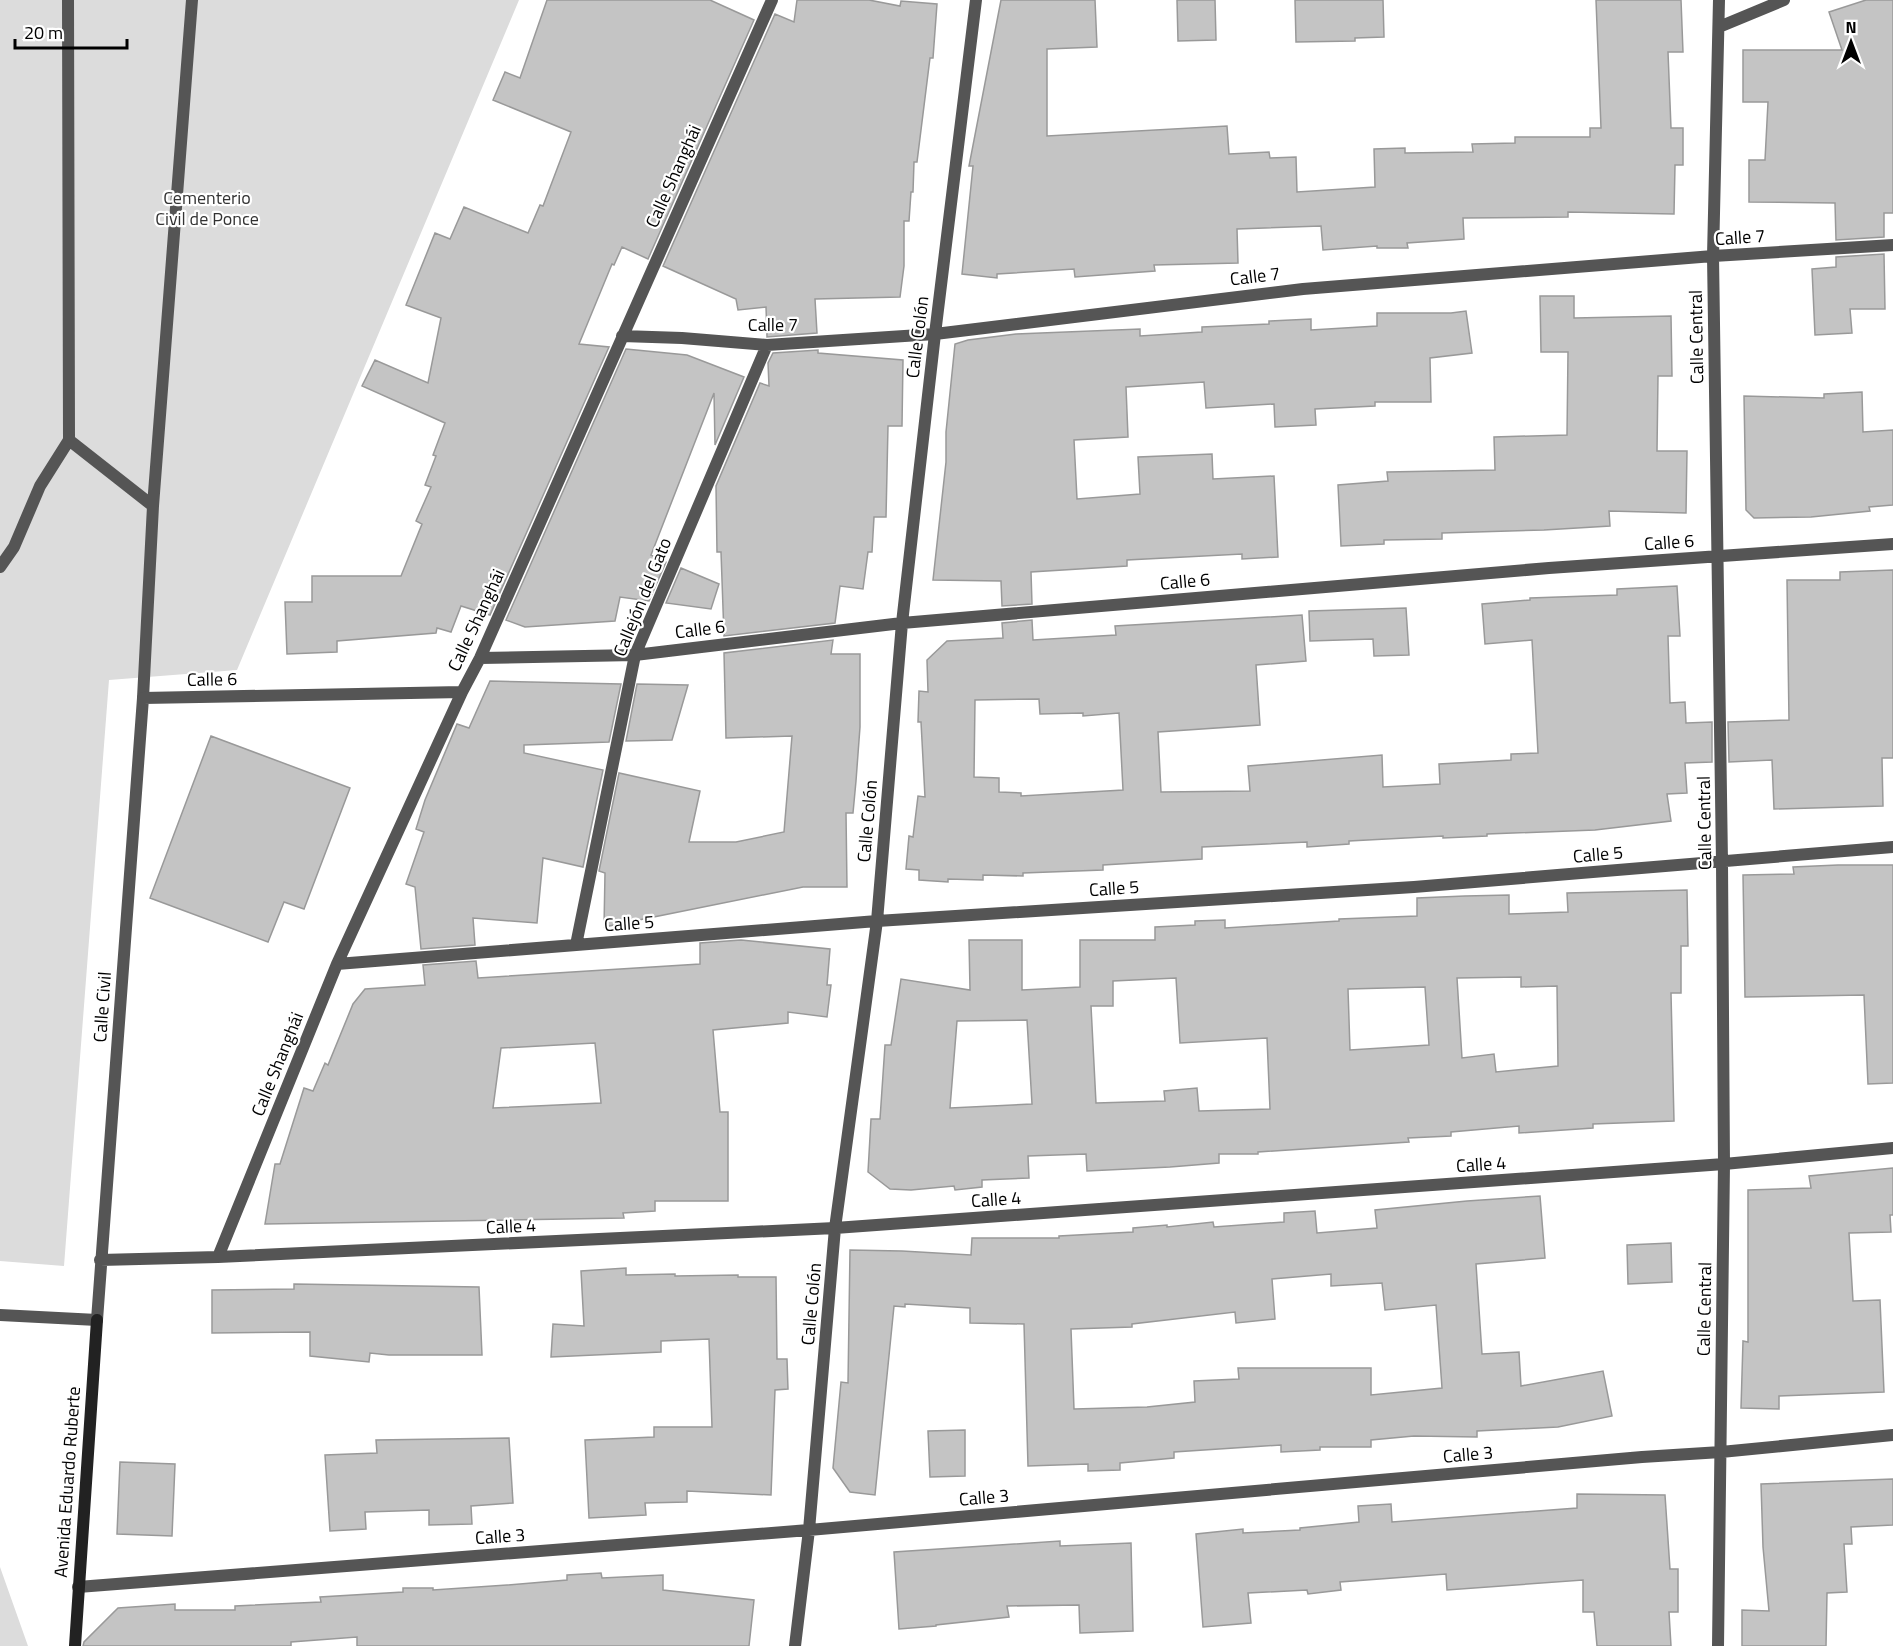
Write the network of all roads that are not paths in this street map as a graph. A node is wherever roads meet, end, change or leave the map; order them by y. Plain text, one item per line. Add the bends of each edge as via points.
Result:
1 (68, 0) edge
2 (192, 0) edge
3 (772, 0) edge
4 (976, 0) edge
5 (1719, 0) edge
6 (1784, 0) edge
7 (1719, 27) junction
8 (1893, 245) edge
9 (1713, 256) junction
10 (935, 334) junction
11 (622, 336) junction
12 (767, 345) junction
13 (69, 440) junction
14 (153, 506) junction
15 (1893, 544) edge
16 (1716, 556) junction
17 (0, 567) edge
18 (902, 623) junction
19 (635, 655) junction
20 (480, 658) junction
21 (462, 693) junction
22 (143, 698) junction
23 (1893, 847) edge
24 (1722, 862) junction
25 (876, 921) junction
26 (576, 945) junction
27 (337, 964) junction
28 (1893, 1148) edge
29 (1724, 1164) junction
30 (836, 1228) junction
31 (218, 1257) junction
32 (100, 1260) junction
33 (0, 1315) edge
34 (97, 1320) junction
35 (1893, 1435) edge
36 (1721, 1452) junction
37 (809, 1530) junction
38 (78, 1587) junction
39 (75, 1646) edge
40 (795, 1646) edge
41 (1718, 1646) edge

1 - 13 street
2 - 14 street, Calle Civil
3 - 11 street, Calle Shanghái
4 - 10 street, Calle Colón
5 - 7 street, Calle Central
6 - 7 street
7 - 9 street, Calle Central
8 - 9 street, Calle 7
9 - 10 street, Calle 7 via 1303,289
9 - 16 street, Calle Central
10 - 12 street, Calle 7
10 - 18 street, Calle Colón
11 - 12 street, Calle 7
11 - 20 street, Calle Shanghái
12 - 19 street, Callejón del Gato
13 - 14 street
13 - 17 street via 40,486 14,547
14 - 22 street, Calle Civil
15 - 16 street, Calle 6
16 - 18 street, Calle 6
16 - 24 street, Calle Central
18 - 19 street, Calle 6
18 - 25 street, Calle Colón
19 - 20 street, Calle 6
19 - 26 street, Callejón del Gato
20 - 21 street, Calle Shanghái
21 - 22 street, Calle 6
21 - 27 street, Calle Shanghái
22 - 32 street, Calle Civil
23 - 24 street, Calle 5
24 - 25 street, Calle 5 via 1414,887
24 - 29 street, Calle Central
25 - 26 street, Calle 5
25 - 30 street, Calle Colón
26 - 27 street, Calle 5
27 - 31 street, Calle Shanghái
28 - 29 street, Calle 4
29 - 30 street, Calle 4
29 - 36 street, Calle Central
30 - 31 street, Calle 4
30 - 37 street, Calle Colón
31 - 32 street, Calle 4
32 - 34 street, Calle Civil
33 - 34 street
34 - 38 street, Avenida Eduardo Ruberte
35 - 36 street, Calle 3
36 - 37 street, Calle 3
36 - 41 street, Calle Central
37 - 38 street, Calle 3
37 - 40 street, Calle Colón
38 - 39 street, Avenida Eduardo Ruberte

